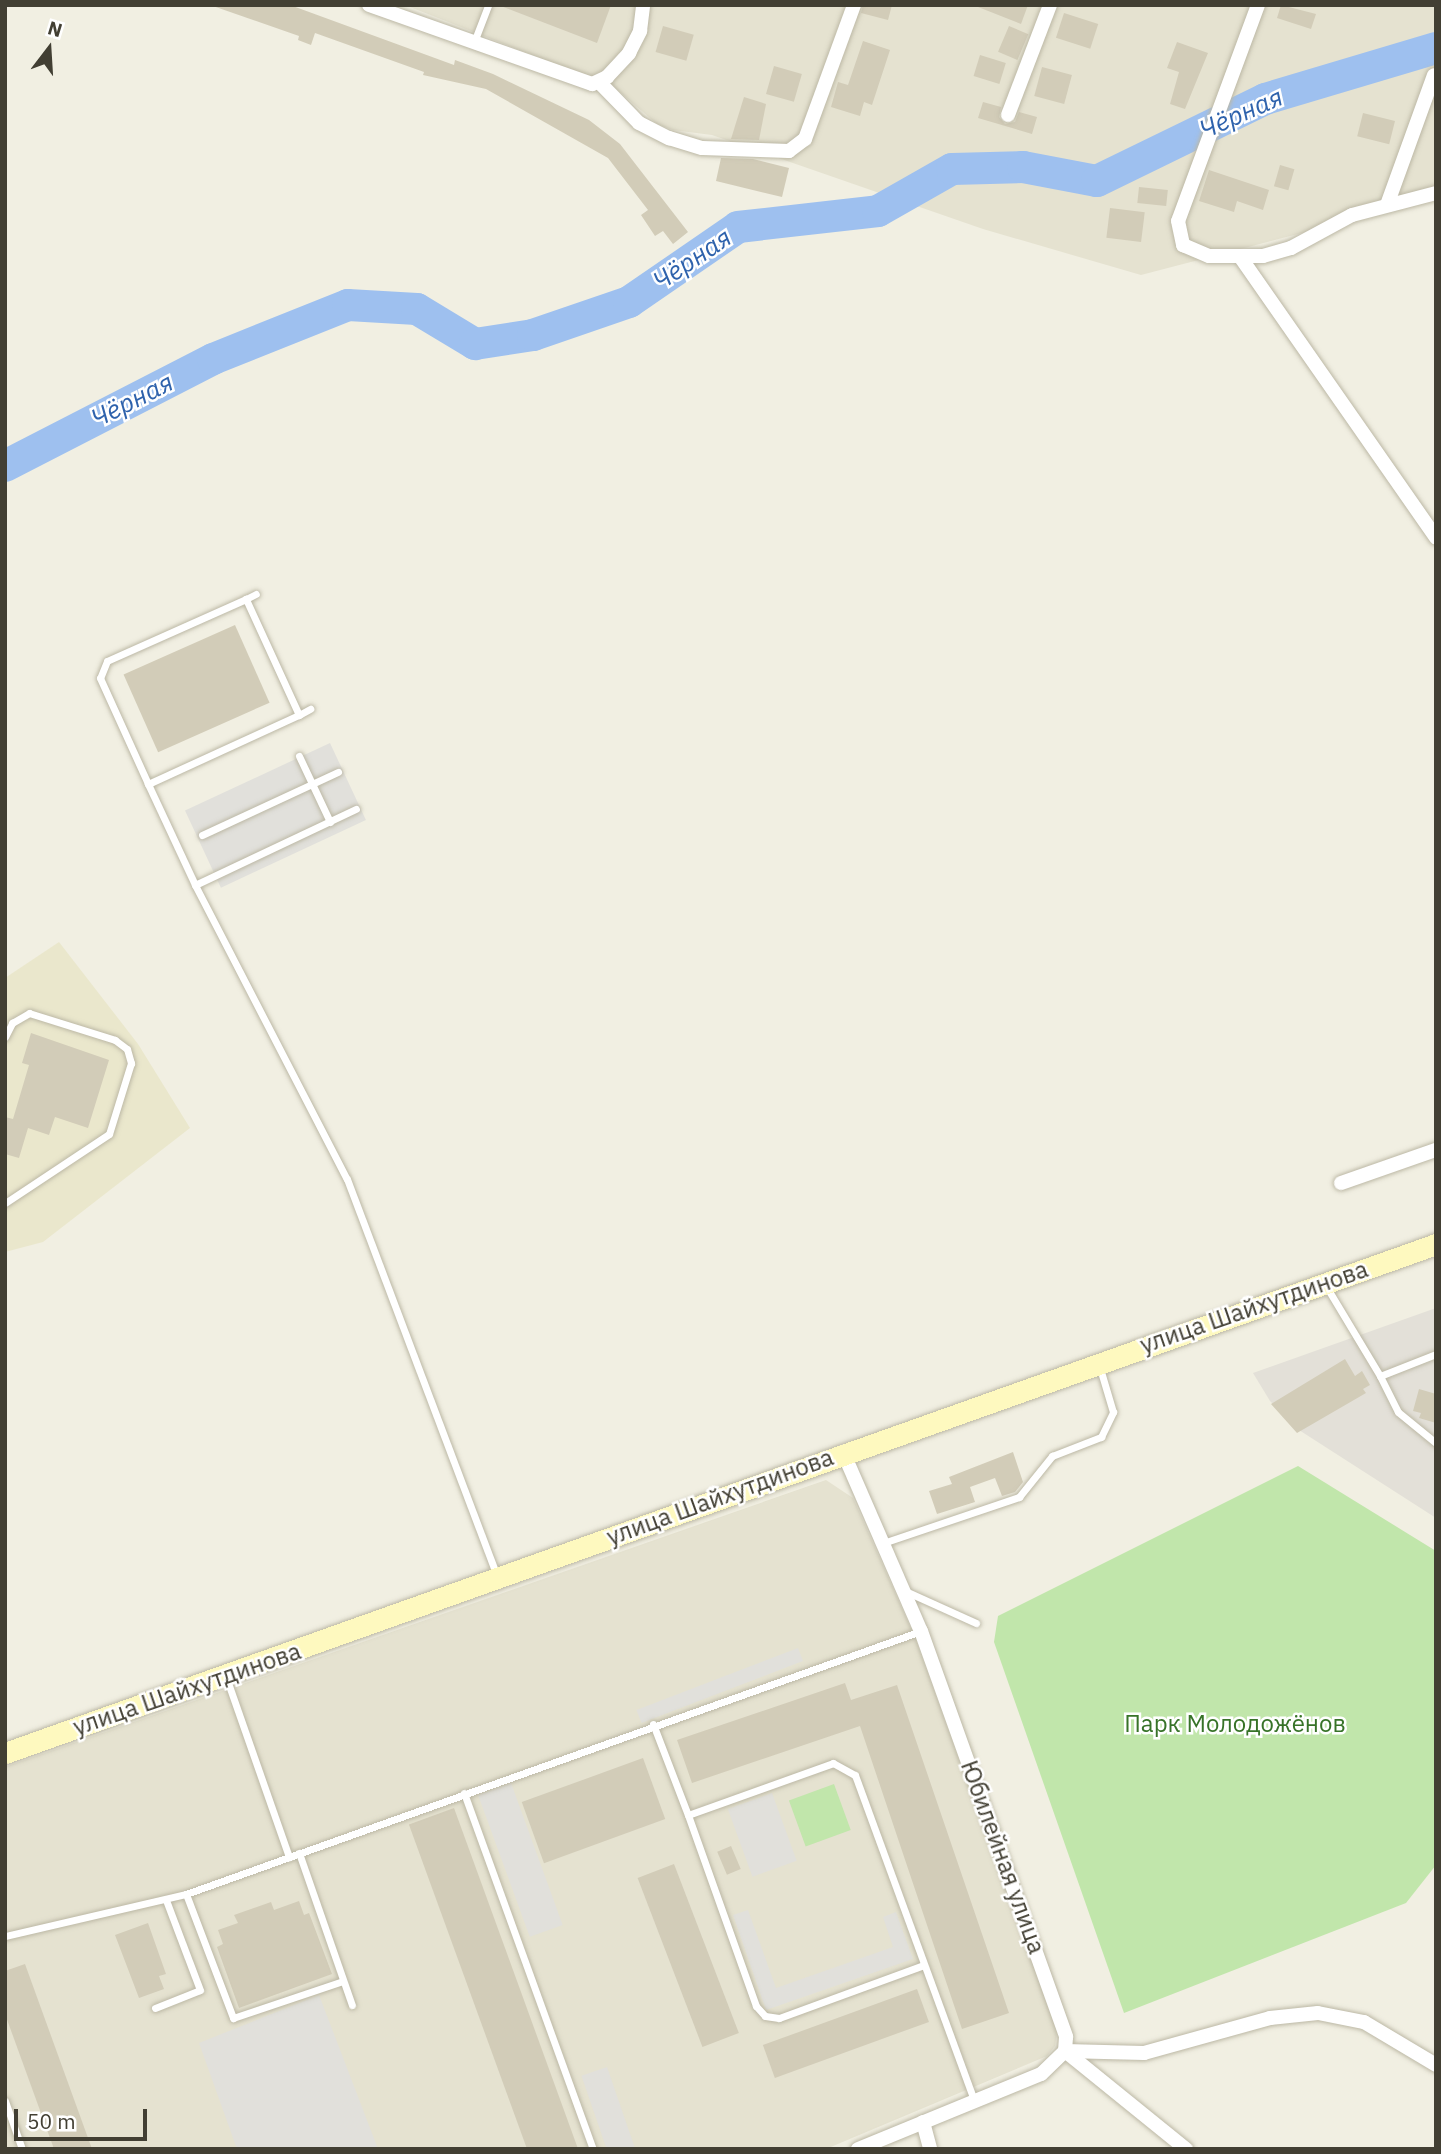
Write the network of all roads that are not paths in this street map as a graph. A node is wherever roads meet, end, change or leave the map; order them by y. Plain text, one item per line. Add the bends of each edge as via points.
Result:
1 (369, 5) edge
2 (488, 5) edge
3 (643, 5) edge
4 (854, 5) edge
5 (1050, 5) edge
6 (1258, 5) edge
7 (474, 43) junction
8 (1434, 75) dead end
9 (592, 82) junction
10 (1008, 115) dead end
11 (1436, 193) edge
12 (1387, 205) junction
13 (1241, 258) junction
14 (1436, 538) edge
15 (256, 594) dead end
16 (246, 599) junction
17 (310, 709) dead end
18 (299, 715) junction
19 (299, 755) dead end
20 (338, 772) dead end
21 (312, 783) junction
22 (148, 784) junction
23 (356, 810) dead end
24 (330, 822) junction
25 (202, 835) dead end
26 (195, 886) junction
27 (5, 1037) edge
28 (1436, 1150) edge
29 (1341, 1183) dead end
30 (5, 1203) edge
31 (1436, 1244) edge
32 (1324, 1282) junction
33 (1436, 1354) edge
34 (1097, 1362) junction
35 (1380, 1376) junction
36 (1436, 1443) edge
37 (843, 1452) junction
38 (883, 1543) junction
39 (497, 1578) junction
40 (904, 1591) junction
41 (976, 1623) dead end
42 (921, 1631) junction
43 (226, 1676) junction
44 (653, 1724) junction
45 (5, 1753) edge
46 (464, 1793) junction
47 (688, 1815) junction
48 (299, 1853) junction
49 (289, 1857) junction
50 (186, 1894) junction
51 (166, 1899) junction
52 (5, 1936) edge
53 (924, 1965) junction
54 (344, 1981) junction
55 (352, 2005) dead end
56 (155, 2008) dead end
57 (1065, 2051) junction
58 (1436, 2065) edge
59 (5, 2101) edge
60 (974, 2101) junction
61 (923, 2122) junction
62 (22, 2149) edge
63 (593, 2149) edge
64 (858, 2149) edge
65 (930, 2149) edge
66 (1186, 2149) edge

1 - 7 street
2 - 7 lane
3 - 9 street via 638,38 619,66
4 - 9 street via 804,139 789,151 702,148 668,138 639,123
5 - 10 street
6 - 13 street via 1178,221 1183,245 1201,254
7 - 9 street
8 - 12 street
11 - 12 street
12 - 13 street via 1345,218 1283,251
13 - 14 street
15 - 16 lane
16 - 18 lane
16 - 22 lane via 100,668 100,678
17 - 18 lane
18 - 22 lane
19 - 21 lane
20 - 21 lane
21 - 24 lane
21 - 25 lane
22 - 26 lane
23 - 24 lane
24 - 26 lane
26 - 39 lane via 350,1186
27 - 30 lane via 12,1023 29,1013 115,1040 127,1049 131,1062 109,1134
28 - 29 street
31 - 32 main road, улица Шайхутдинова
32 - 34 main road, улица Шайхутдинова
32 - 35 lane
33 - 35 lane
34 - 37 main road, улица Шайхутдинова
34 - 38 lane via 1114,1412 1101,1437 1052,1456 1019,1497
35 - 36 lane via 1398,1412
37 - 38 street, Юбилейная улица
37 - 39 main road, улица Шайхутдинова
38 - 40 street, Юбилейная улица
39 - 43 main road, улица Шайхутдинова
40 - 41 lane
40 - 42 street, Юбилейная улица
42 - 44 lane
42 - 57 street, Юбилейная улица via 1062,2021
43 - 45 main road, улица Шайхутдинова
43 - 49 lane
44 - 46 lane
44 - 47 lane
46 - 48 lane
46 - 63 lane
47 - 53 lane via 833,1763 848,1768 859,1782
47 - 53 lane via 756,2006 765,2016 779,2018
48 - 49 lane
48 - 54 lane
49 - 50 lane
50 - 51 lane
50 - 54 lane via 233,2018
51 - 52 lane
51 - 56 lane via 200,1990
53 - 60 lane
54 - 55 lane
57 - 58 street via 1144,2053 1270,2018 1318,2013 1364,2022
57 - 60 street via 1041,2074
57 - 66 street
59 - 62 lane
60 - 61 street
61 - 64 street
61 - 65 street

